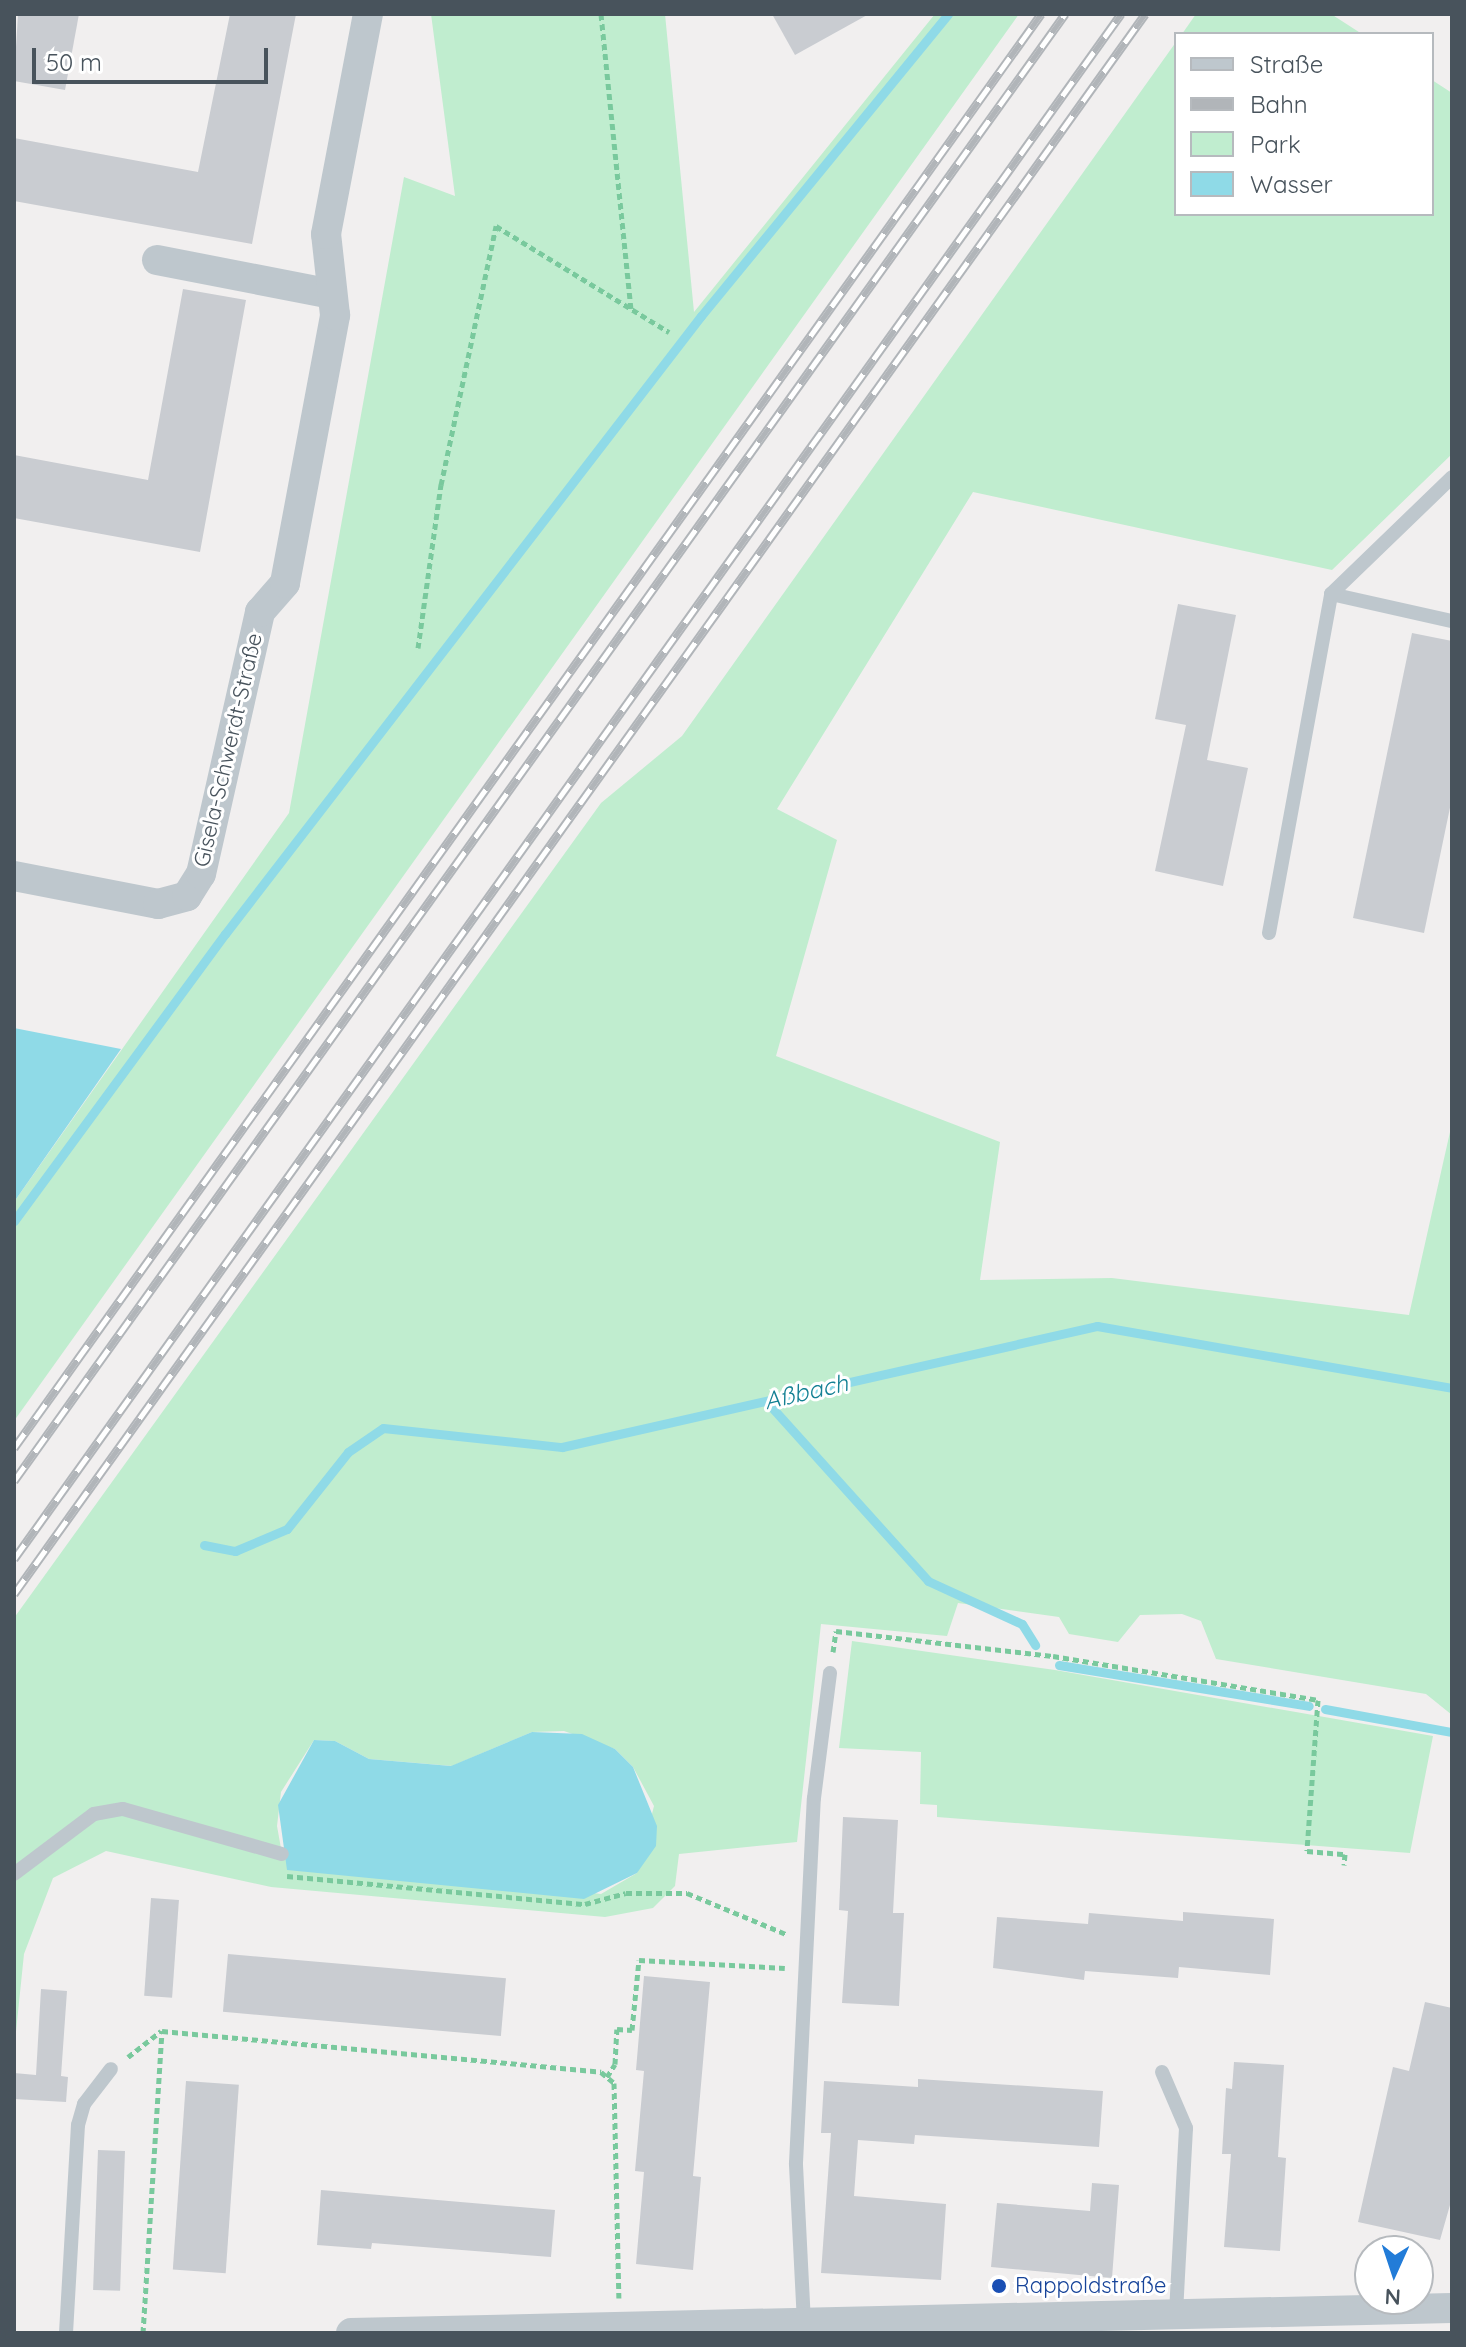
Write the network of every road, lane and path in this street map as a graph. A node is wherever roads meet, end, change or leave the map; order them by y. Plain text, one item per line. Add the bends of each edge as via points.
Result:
1 (368, 14) edge
2 (601, 14) edge
3 (157, 260) dead end
4 (332, 294) junction
5 (631, 309) junction
6 (669, 332) dead end
7 (1452, 477) edge
8 (1331, 594) junction
9 (1452, 621) edge
10 (418, 648) dead end
11 (14, 876) edge
12 (1269, 933) dead end
13 (830, 1673) joint
14 (261, 1848) junction
15 (282, 1854) dead end
16 (1344, 1865) dead end
17 (14, 1874) edge
18 (807, 1943) junction
19 (806, 1970) junction
20 (162, 2031) junction
21 (111, 2069) joint
22 (1162, 2072) dead end
23 (607, 2077) junction
24 (1452, 2308) edge
25 (1176, 2314) junction
26 (804, 2323) junction
27 (619, 2327) junction
28 (835, 2327) edge
29 (66, 2333) edge
30 (143, 2333) edge
31 (351, 2333) edge

1 - 4 street, Gisela-Schwerdt-Straße via 326,234
2 - 5 path
3 - 4 street
4 - 11 street, Gisela-Schwerdt-Straße via 335,315 285,583 260,612 201,874 187,896 158,904
5 - 6 path
5 - 10 path via 496,226 441,485
7 - 8 lane
8 - 9 lane
8 - 12 lane
13 - 16 path via 836,1631 1053,1656 1318,1700 1307,1851 1345,1854
13 - 18 lane via 814,1798
14 - 15 lane
14 - 17 lane via 123,1809 94,1814
14 - 18 path via 267,1866 290,1878 585,1904 626,1893 687,1893
18 - 19 lane
19 - 23 path via 639,1960 632,2030 617,2029 615,2064
19 - 26 lane via 796,2163
20 - 21 path
20 - 23 path via 601,2072
20 - 30 path
21 - 29 lane via 84,2104 78,2125
22 - 25 lane via 1186,2128
23 - 27 path via 614,2083
24 - 25 street
25 - 28 street
26 - 27 street
26 - 28 street
27 - 31 street

